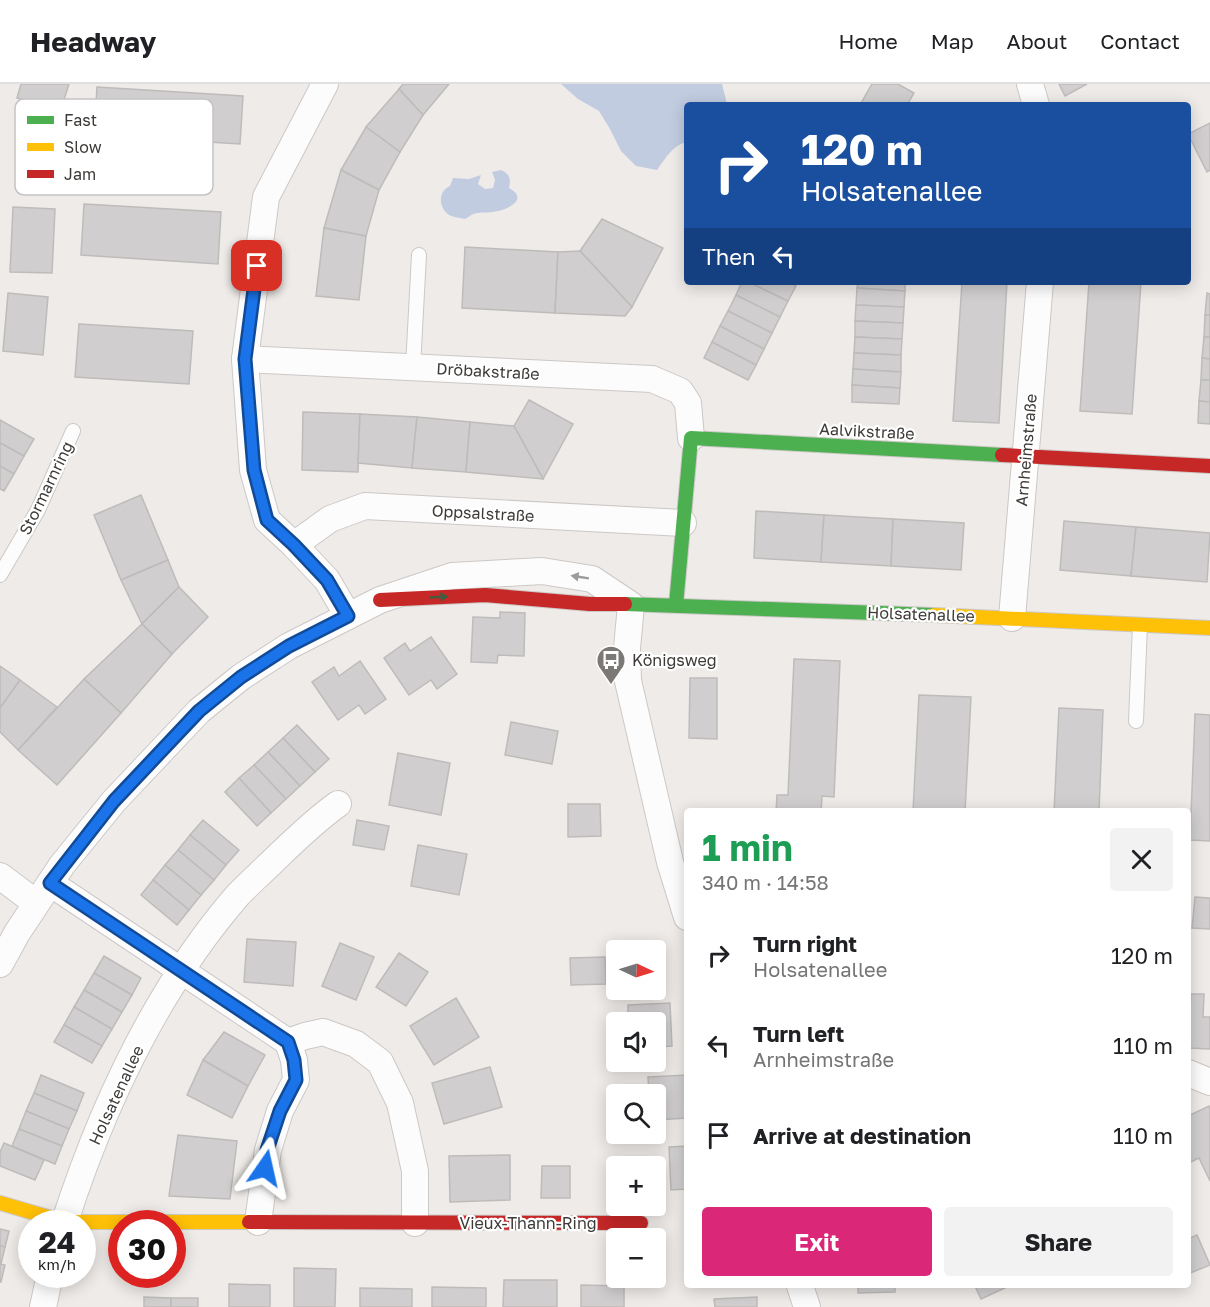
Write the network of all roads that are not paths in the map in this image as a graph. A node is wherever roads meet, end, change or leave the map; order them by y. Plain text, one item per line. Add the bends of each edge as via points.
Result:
1 (325, 84) edge
2 (1030, 84) edge
3 (1035, 102) edge
4 (419, 255) dead end
5 (1040, 285) edge
6 (245, 359) junction
7 (413, 367) junction
8 (73, 431) dead end
9 (691, 438) junction
10 (1025, 456) junction
11 (1210, 466) edge
12 (683, 523) junction
13 (294, 545) junction
14 (0, 575) edge
15 (631, 605) junction
16 (676, 605) junction
17 (348, 616) junction
18 (1012, 618) junction
19 (1140, 625) junction
20 (1210, 628) edge
21 (1136, 721) dead end
22 (338, 804) dead end
23 (0, 876) edge
24 (43, 893) junction
25 (684, 908) edge
26 (0, 964) edge
27 (180, 972) junction
28 (288, 1042) junction
29 (1191, 1074) edge
30 (1210, 1083) edge
31 (0, 1203) edge
32 (23, 1210) edge
33 (69, 1210) edge
34 (258, 1222) junction
35 (641, 1222) dead end
36 (96, 1223) edge
37 (415, 1223) junction
38 (47, 1288) edge
39 (801, 1288) edge
40 (43, 1307) edge
41 (807, 1307) edge

1 - 6 street via 266,197
2 - 3 street
4 - 7 lane
5 - 10 street, Arnheimstraße
6 - 7 street, Dröbakstraße
6 - 13 street via 254,470 267,520
7 - 9 street, Dröbakstraße via 652,379 680,391 688,403
8 - 14 lane, Stormarnring via 38,510
9 - 10 street, Aalvikstraße
9 - 12 street
10 - 11 street, Aalvikstraße
10 - 18 street, Arnheimstraße
12 - 13 street, Oppsalstraße via 365,506 330,519
12 - 16 street
13 - 17 street via 327,580
15 - 16 street, Holsatenallee
15 - 17 street via 592,579 542,571 452,576 380,600
15 - 25 street via 628,681
16 - 18 street, Holsatenallee
17 - 24 street via 289,646 199,711 114,801
18 - 19 street, Holsatenallee
19 - 20 street, Holsatenallee
19 - 21 lane
22 - 27 street via 319,817 238,896
23 - 24 street
24 - 26 street
24 - 27 street
27 - 28 street
27 - 33 street, Holsatenallee via 116,1087
28 - 34 street via 296,1080 267,1150
28 - 37 street via 323,1032 356,1044 380,1062 400,1102 415,1171
29 - 30 street
31 - 32 street, Vieux-Thann-Ring
34 - 36 street, Vieux-Thann-Ring
34 - 37 street, Vieux-Thann-Ring
35 - 37 street, Vieux-Thann-Ring
38 - 40 street
39 - 41 street

